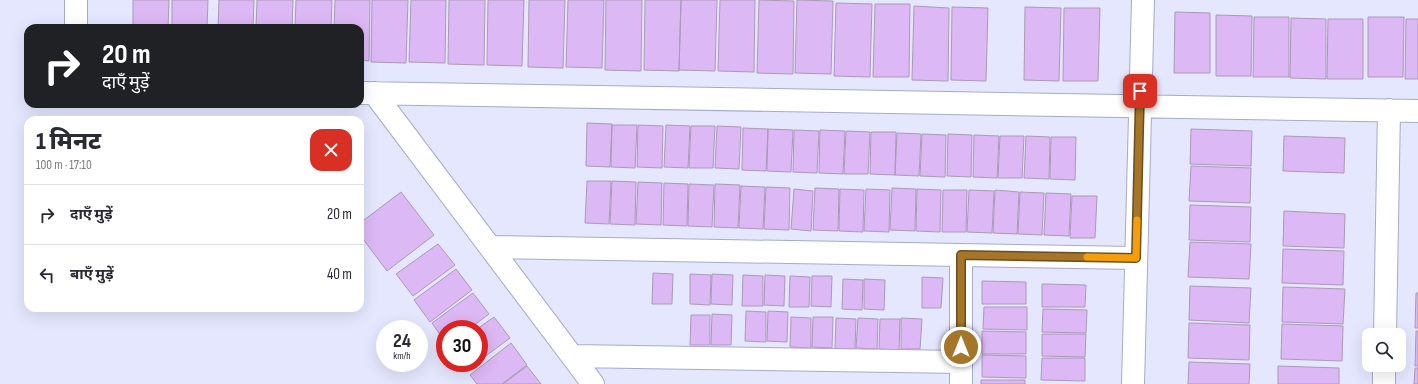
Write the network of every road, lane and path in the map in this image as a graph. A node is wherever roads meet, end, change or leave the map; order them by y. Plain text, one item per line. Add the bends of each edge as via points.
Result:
1 (76, 0) edge
2 (1142, 0) edge
3 (76, 24) edge
4 (367, 93) edge
5 (1140, 106) junction
6 (1389, 110) junction
7 (1418, 111) edge
8 (491, 247) junction
9 (961, 255) junction
10 (1136, 258) junction
11 (1385, 328) edge
12 (574, 356) junction
13 (961, 362) junction
14 (1384, 372) edge
15 (593, 384) edge
16 (961, 384) edge
17 (1133, 384) edge
18 (1384, 384) edge

1 - 3 street
2 - 5 street
4 - 5 street
4 - 8 street
5 - 6 street
5 - 10 street
6 - 7 street
6 - 11 street
8 - 9 street
8 - 12 street
9 - 10 street
9 - 13 street
10 - 17 street
12 - 13 street
12 - 15 street
13 - 16 street
14 - 18 street

